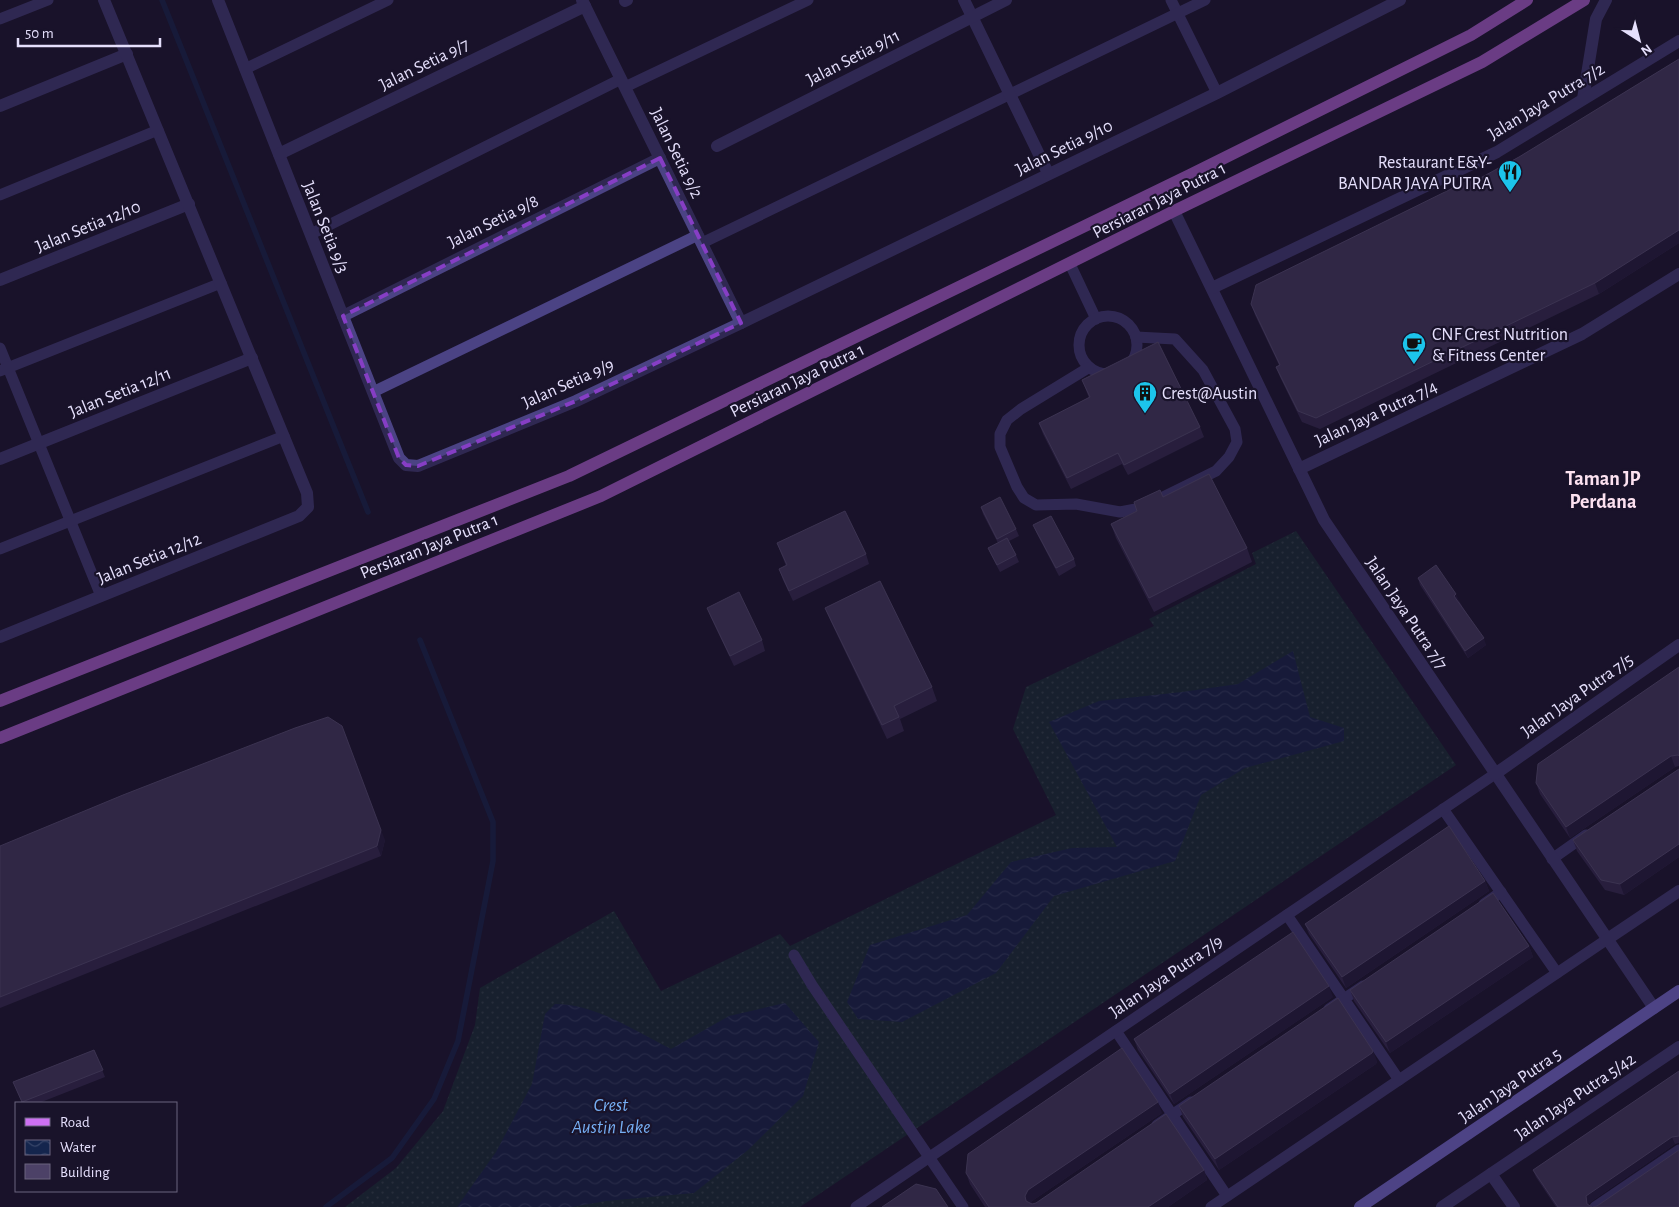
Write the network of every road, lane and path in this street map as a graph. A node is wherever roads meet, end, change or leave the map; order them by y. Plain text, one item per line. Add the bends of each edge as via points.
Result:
1 (48, 0) edge
2 (104, 0) edge
3 (218, 0) edge
4 (388, 0) edge
5 (808, 0) edge
6 (964, 0) edge
7 (1006, 0) edge
8 (1171, 0) edge
9 (1205, 0) edge
10 (1400, 0) edge
11 (1527, 0) edge
12 (1584, 0) edge
13 (1606, 0) edge
14 (584, 3) edge
15 (1177, 13) junction
16 (972, 17) junction
17 (0, 19) edge
18 (1679, 41) edge
19 (127, 54) junction
20 (245, 69) junction
21 (623, 83) junction
22 (1216, 93) junction
23 (1010, 94) junction
24 (1583, 99) junction
25 (0, 106) edge
26 (158, 130) junction
27 (716, 146) dead end
28 (279, 154) junction
29 (660, 158) junction
30 (1048, 174) junction
31 (0, 195) edge
32 (189, 204) junction
33 (1174, 211) junction
34 (310, 234) junction
35 (700, 239) junction
36 (1070, 264) junction
37 (1679, 274) edge
38 (0, 280) edge
39 (221, 283) junction
40 (1212, 288) junction
41 (342, 316) junction
42 (1096, 319) junction
43 (741, 322) junction
44 (1136, 337) junction
45 (0, 348) edge
46 (252, 358) junction
47 (1088, 368) junction
48 (4, 369) edge
49 (373, 392) junction
50 (284, 436) junction
51 (39, 443) junction
52 (0, 459) edge
53 (406, 465) joint
54 (1298, 469) junction
55 (70, 521) junction
56 (0, 549) edge
57 (101, 596) junction
58 (0, 637) edge
59 (1679, 645) edge
60 (0, 701) edge
61 (0, 738) edge
62 (1495, 774) junction
63 (1443, 810) junction
64 (1600, 826) edge
65 (1552, 859) junction
66 (1679, 891) edge
67 (1501, 892) junction
68 (1476, 909) edge
69 (1287, 915) junction
70 (1606, 940) junction
71 (794, 955) dead end
72 (1557, 973) junction
73 (1369, 982) edge
74 (1679, 991) edge
75 (1344, 999) junction
76 (1654, 1008) junction
77 (1319, 1015) edge
78 (1116, 1031) junction
79 (1679, 1047) edge
80 (1399, 1080) junction
81 (1205, 1093) edge
82 (1172, 1115) junction
83 (1148, 1131) edge
84 (1679, 1150) edge
85 (929, 1158) junction
86 (1491, 1174) junction
87 (1228, 1196) junction
88 (856, 1207) edge
89 (962, 1207) edge
90 (1212, 1207) edge
91 (1360, 1207) edge
92 (1442, 1207) edge
93 (1514, 1207) edge
94 (1595, 1207) edge

1 - 17 lane
2 - 19 street
3 - 20 street, Jalan Setia 9/3
4 - 20 lane
5 - 21 lane
6 - 16 street
7 - 16 street, Jalan Setia 9/11
8 - 15 lane
9 - 15 lane
10 - 22 street, Jalan Setia 9/10
11 - 60 main road, Persiaran Jaya Putra 1 via 1471,35 1190,175 569,476
12 - 33 main road, Persiaran Jaya Putra 1 via 1482,62
13 - 24 street via 1596,19
14 - 21 street, Jalan Setia 9/2
14 - 28 street, Jalan Setia 9/7
15 - 22 lane
15 - 23 lane
16 - 23 street
16 - 27 street, Jalan Setia 9/11
18 - 24 street, Jalan Jaya Putra 7/2
19 - 25 street
19 - 26 street
20 - 28 street, Jalan Setia 9/3
21 - 29 street, Jalan Setia 9/2
21 - 34 lane
22 - 30 street, Jalan Setia 9/10
23 - 30 street
23 - 35 lane
24 - 40 street, Jalan Jaya Putra 7/2 via 1497,152
26 - 31 lane
26 - 32 street
28 - 34 street, Jalan Setia 9/3
29 - 35 street, Jalan Setia 9/2
29 - 41 street, Jalan Setia 9/8
30 - 43 street, Jalan Setia 9/10
32 - 38 street, Jalan Setia 12/10
32 - 39 street
33 - 36 main road, Persiaran Jaya Putra 1
33 - 40 street, Jalan Jaya Putra 7/7
34 - 41 street, Jalan Setia 9/3
35 - 43 street, Jalan Setia 9/2
35 - 49 lane
36 - 42 lane
36 - 61 main road, Persiaran Jaya Putra 1 via 601,496
37 - 54 street, Jalan Jaya Putra 7/4 via 1582,334
39 - 46 street
39 - 48 lane
40 - 54 street, Jalan Jaya Putra 7/7
41 - 49 street, Jalan Setia 9/3
42 - 44 lane via 1106,316 1125,321
42 - 47 lane via 1088,324 1079,341 1079,351
43 - 53 street, Jalan Setia 9/9 via 576,401 418,466
44 - 47 lane via 1135,356 1124,370 1105,374
44 - 47 lane via 1175,339 1203,370 1235,428 1237,442 1216,471 1141,508 1120,512 1083,505 1036,504 1024,498 1000,447 1000,434 1007,420 1021,409
45 - 48 lane
46 - 50 street
46 - 51 street, Jalan Setia 12/11
48 - 51 lane
49 - 53 street, Jalan Setia 9/3 via 399,458
50 - 55 lane
50 - 57 street, Jalan Setia 12/12 via 307,493 308,507 299,516
51 - 52 street, Jalan Setia 12/11
51 - 55 lane
54 - 62 street, Jalan Jaya Putra 7/7 via 1324,520
55 - 56 lane
55 - 57 lane
57 - 58 street, Jalan Setia 12/12
59 - 62 street, Jalan Jaya Putra 7/5
62 - 63 lane, Jalan Jaya Putra 7/9
62 - 65 street, Jalan Jaya Putra 7/7
63 - 67 lane
63 - 69 lane, Jalan Jaya Putra 7/9
64 - 65 lane
65 - 70 street, Jalan Jaya Putra 7/7
66 - 70 street
67 - 68 lane
67 - 72 lane
69 - 75 lane
69 - 78 lane, Jalan Jaya Putra 7/9
70 - 72 lane
70 - 76 street, Jalan Jaya Putra 7/7
71 - 85 lane
72 - 80 lane
73 - 75 lane
74 - 76 street, Jalan Jaya Putra 5
75 - 77 lane
75 - 80 lane
76 - 91 street, Jalan Jaya Putra 5
78 - 82 lane
78 - 85 lane, Jalan Jaya Putra 7/9
79 - 86 street, Jalan Jaya Putra 5/42
80 - 87 lane
81 - 82 lane
82 - 83 lane
82 - 87 lane
84 - 94 lane
85 - 88 lane, Jalan Jaya Putra 7/9
85 - 89 lane
86 - 92 street, Jalan Jaya Putra 5/42
86 - 93 street
87 - 90 lane

